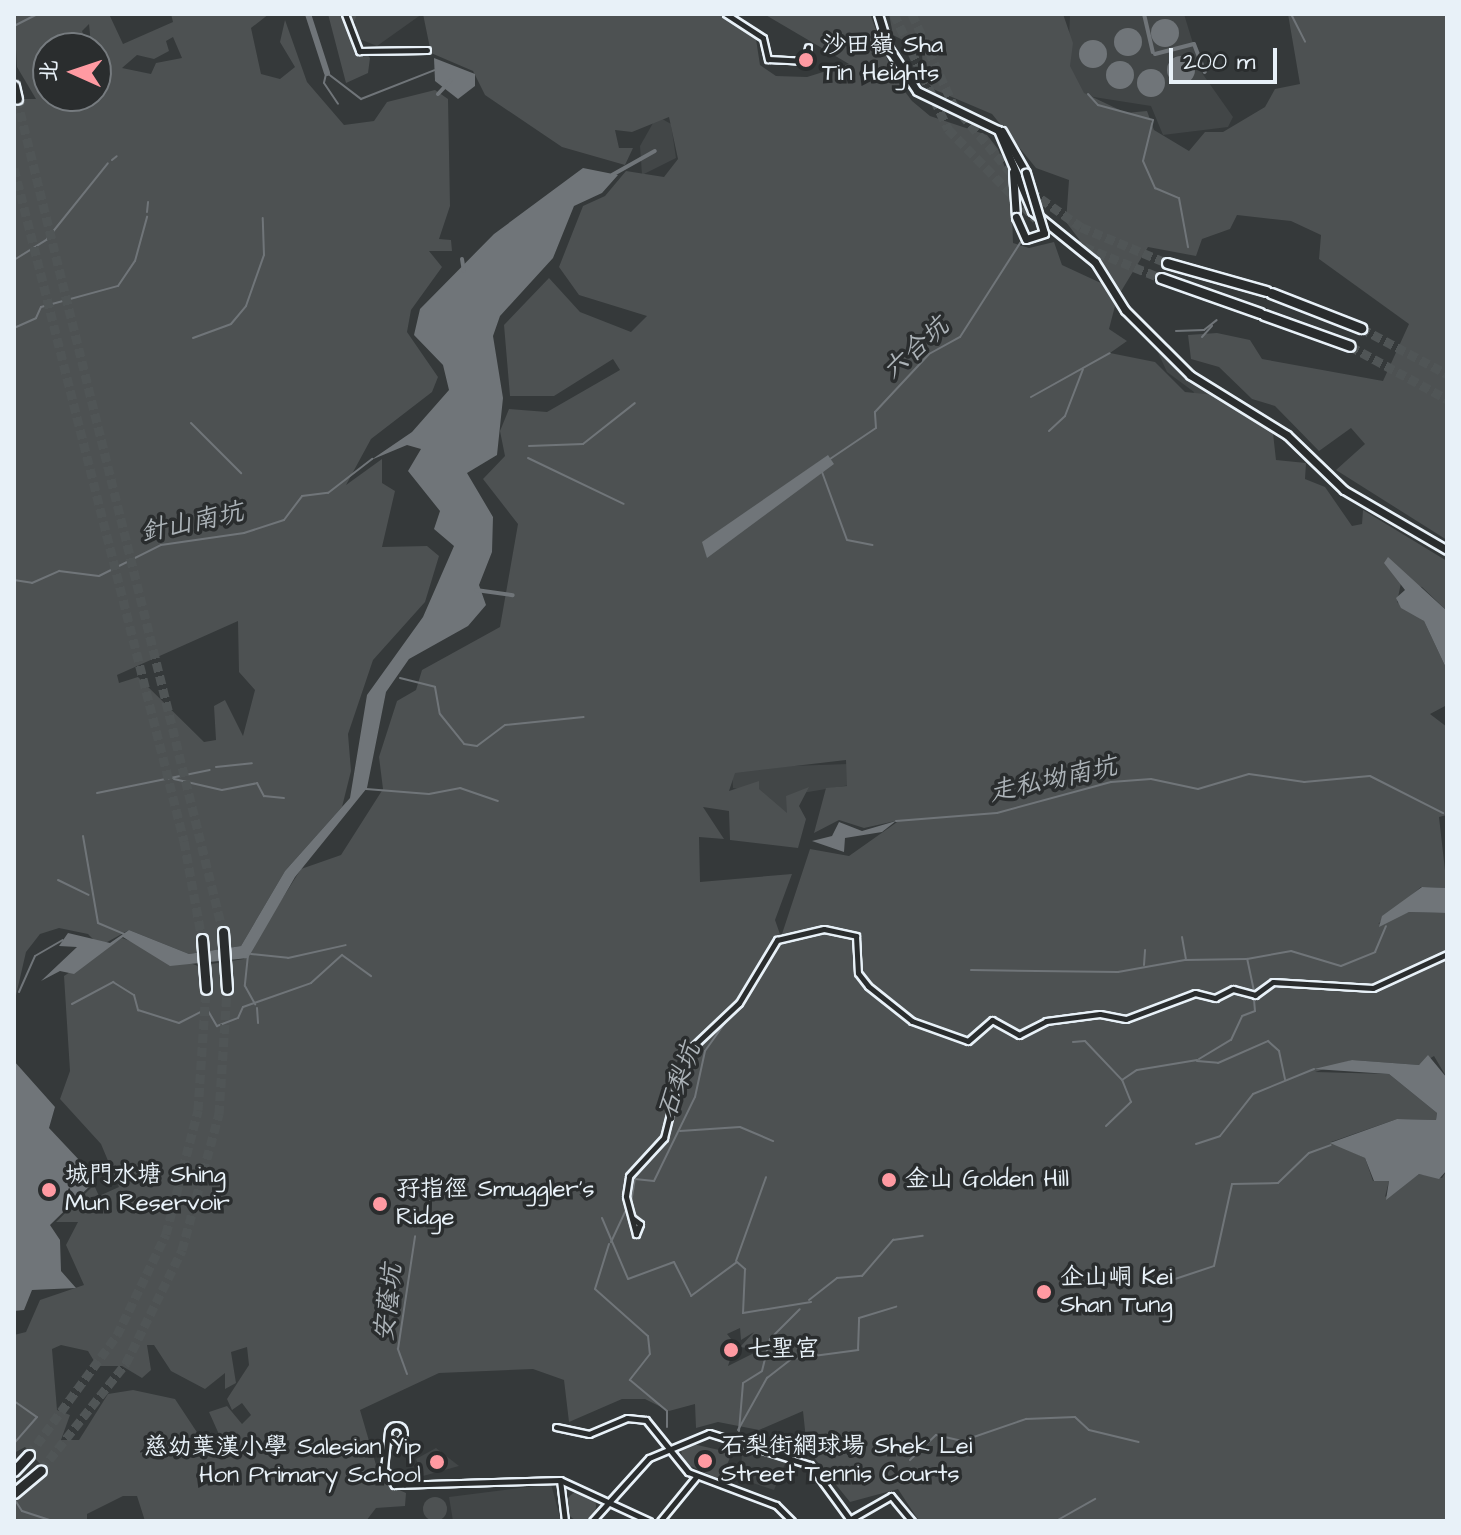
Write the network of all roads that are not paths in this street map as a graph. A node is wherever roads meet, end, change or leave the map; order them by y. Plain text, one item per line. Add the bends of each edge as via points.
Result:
1 (345, 14) edge
2 (726, 14) edge
3 (878, 14) edge
4 (808, 47) dead end
5 (427, 50) dead end
6 (14, 86) edge
7 (17, 99) dead end
8 (993, 126) junction
9 (1011, 150) junction
10 (1167, 263) tunnel mouth
11 (1161, 278) tunnel mouth
12 (1361, 328) tunnel mouth
13 (1350, 346) tunnel mouth
14 (1447, 550) edge
15 (223, 932) tunnel mouth
16 (202, 939) tunnel mouth
17 (1447, 954) edge
18 (206, 989) tunnel mouth
19 (227, 989) tunnel mouth
20 (632, 1218) dead end
21 (556, 1427) dead end
22 (388, 1431) junction
23 (395, 1441) junction
24 (666, 1446) junction
25 (384, 1449) junction
26 (29, 1455) tunnel mouth
27 (41, 1470) tunnel mouth
28 (14, 1471) edge
29 (696, 1477) junction
30 (560, 1480) junction
31 (14, 1493) edge
32 (610, 1503) junction
33 (645, 1520) edge
34 (851, 1520) edge
35 (565, 1521) edge
36 (592, 1521) edge
37 (660, 1521) edge
38 (792, 1521) edge
39 (912, 1521) edge

1 - 5 street via 346,35 359,51
2 - 4 street via 763,38 768,59 804,59
3 - 8 main road via 893,56 921,95
6 - 7 highway
8 - 9 main road
8 - 9 main road, bridge via 1011,139 1044,233 1026,239 1016,217
9 - 14 main road via 1033,213 1089,256 1125,310 1190,375 1287,435 1344,490
10 - 12 highway via 1269,292
11 - 13 highway
15 - 19 highway
16 - 18 highway
17 - 20 street via 1375,987 1272,982 1253,995 1233,989 1215,998 1195,993 1128,1019 1099,1014 1043,1022 1018,1035 994,1019 968,1041 912,1021 868,986 854,936 824,929 777,940 739,1003 685,1054 664,1138 629,1176
21 - 24 street via 589,1434 638,1418 656,1426
22 - 23 street
22 - 23 street via 403,1429
22 - 25 street
23 - 25 street
24 - 29 street
24 - 32 street
24 - 34 street via 709,1433 770,1448 814,1469
25 - 30 street via 391,1484
26 - 28 highway
27 - 31 highway
29 - 37 street
29 - 38 street via 776,1505
30 - 32 street
30 - 35 street
32 - 33 street
32 - 36 street
34 - 39 street via 891,1496

